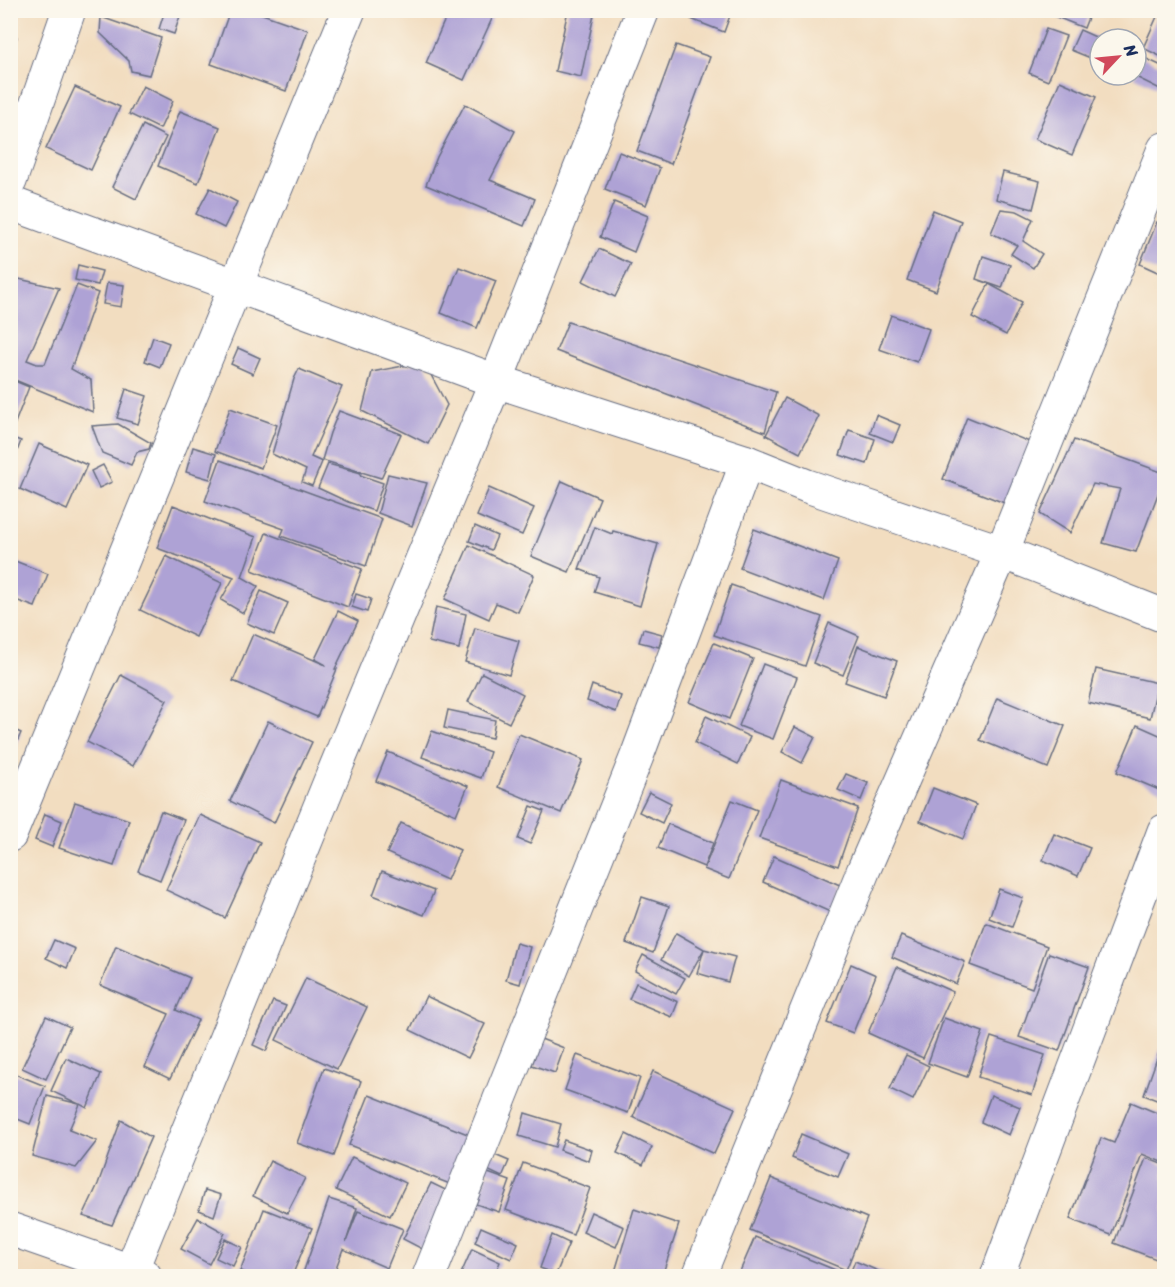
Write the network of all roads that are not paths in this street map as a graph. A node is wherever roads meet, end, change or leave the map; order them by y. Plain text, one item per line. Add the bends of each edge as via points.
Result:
1 (69, 10) edge
2 (349, 10) edge
3 (643, 10) edge
4 (1164, 149) edge
5 (10, 181) edge
6 (10, 203) edge
7 (236, 285) junction
8 (496, 381) junction
9 (747, 462) junction
10 (1002, 552) junction
11 (1164, 616) edge
12 (1164, 831) edge
13 (10, 835) edge
14 (10, 1229) edge
15 (135, 1274) edge
16 (429, 1276) edge
17 (699, 1276) edge
18 (997, 1276) edge

1 - 5 street
2 - 7 street
3 - 8 street
4 - 10 street
6 - 7 street
7 - 8 street
7 - 13 street
8 - 9 street
8 - 15 street via 329,784
9 - 10 street
9 - 16 street via 637,756
10 - 11 street
10 - 17 street via 864,869
12 - 18 street
14 - 15 street

